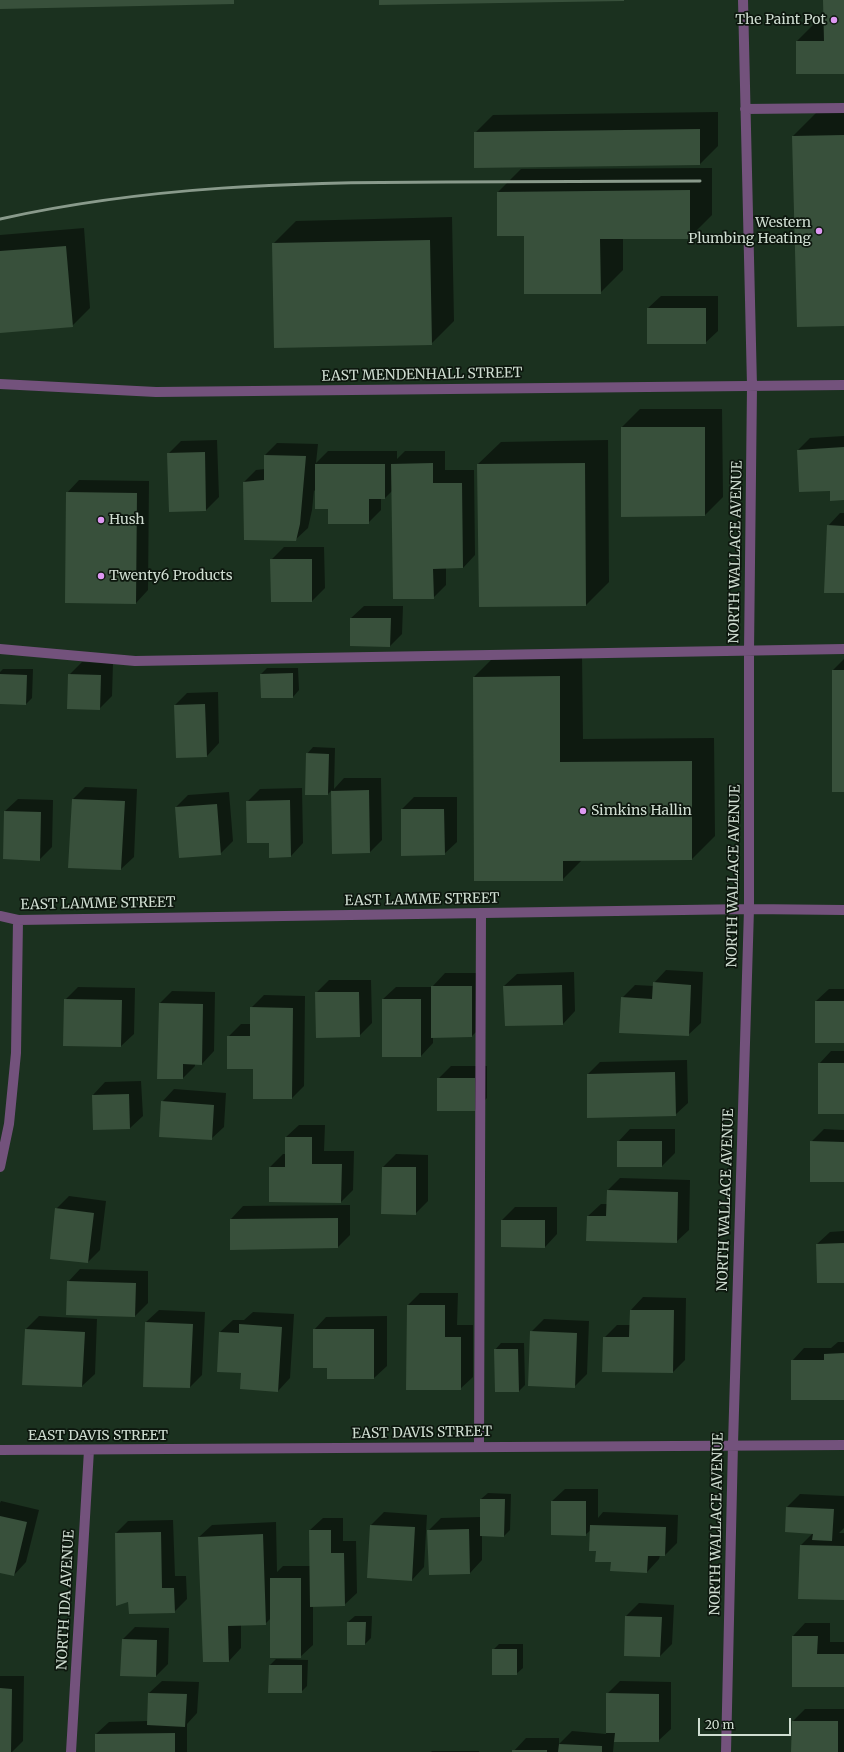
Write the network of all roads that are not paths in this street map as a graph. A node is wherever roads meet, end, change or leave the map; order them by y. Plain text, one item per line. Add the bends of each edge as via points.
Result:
1 (743, 0) edge
2 (844, 108) edge
3 (745, 109) junction
4 (0, 384) edge
5 (844, 385) edge
6 (752, 386) junction
7 (0, 649) edge
8 (844, 649) edge
9 (749, 651) junction
10 (749, 910) junction
11 (844, 910) edge
12 (481, 913) junction
13 (0, 916) edge
14 (18, 920) junction
15 (0, 1166) edge
16 (733, 1444) junction
17 (844, 1445) edge
18 (479, 1446) junction
19 (0, 1450) edge
20 (89, 1450) junction
21 (71, 1752) edge
22 (726, 1752) edge

1 - 3 street, NORTH WALLACE AVENUE
2 - 3 street
3 - 6 street, NORTH WALLACE AVENUE
4 - 6 street, EAST MENDENHALL STREET via 156,392
5 - 6 street, EAST MENDENHALL STREET
6 - 9 street, NORTH WALLACE AVENUE
7 - 9 street via 135,660
8 - 9 street
9 - 10 street, NORTH WALLACE AVENUE
10 - 11 street, EAST LAMME STREET
10 - 12 street, EAST LAMME STREET
10 - 16 street, NORTH WALLACE AVENUE
12 - 14 street, EAST LAMME STREET
12 - 18 street
13 - 14 street, EAST LAMME STREET
14 - 15 street via 16,1053 9,1124
16 - 17 street, EAST DAVIS STREET
16 - 18 street, EAST DAVIS STREET
16 - 22 street, NORTH WALLACE AVENUE
18 - 20 street, EAST DAVIS STREET
19 - 20 street, EAST DAVIS STREET
20 - 21 street, NORTH IDA AVENUE

